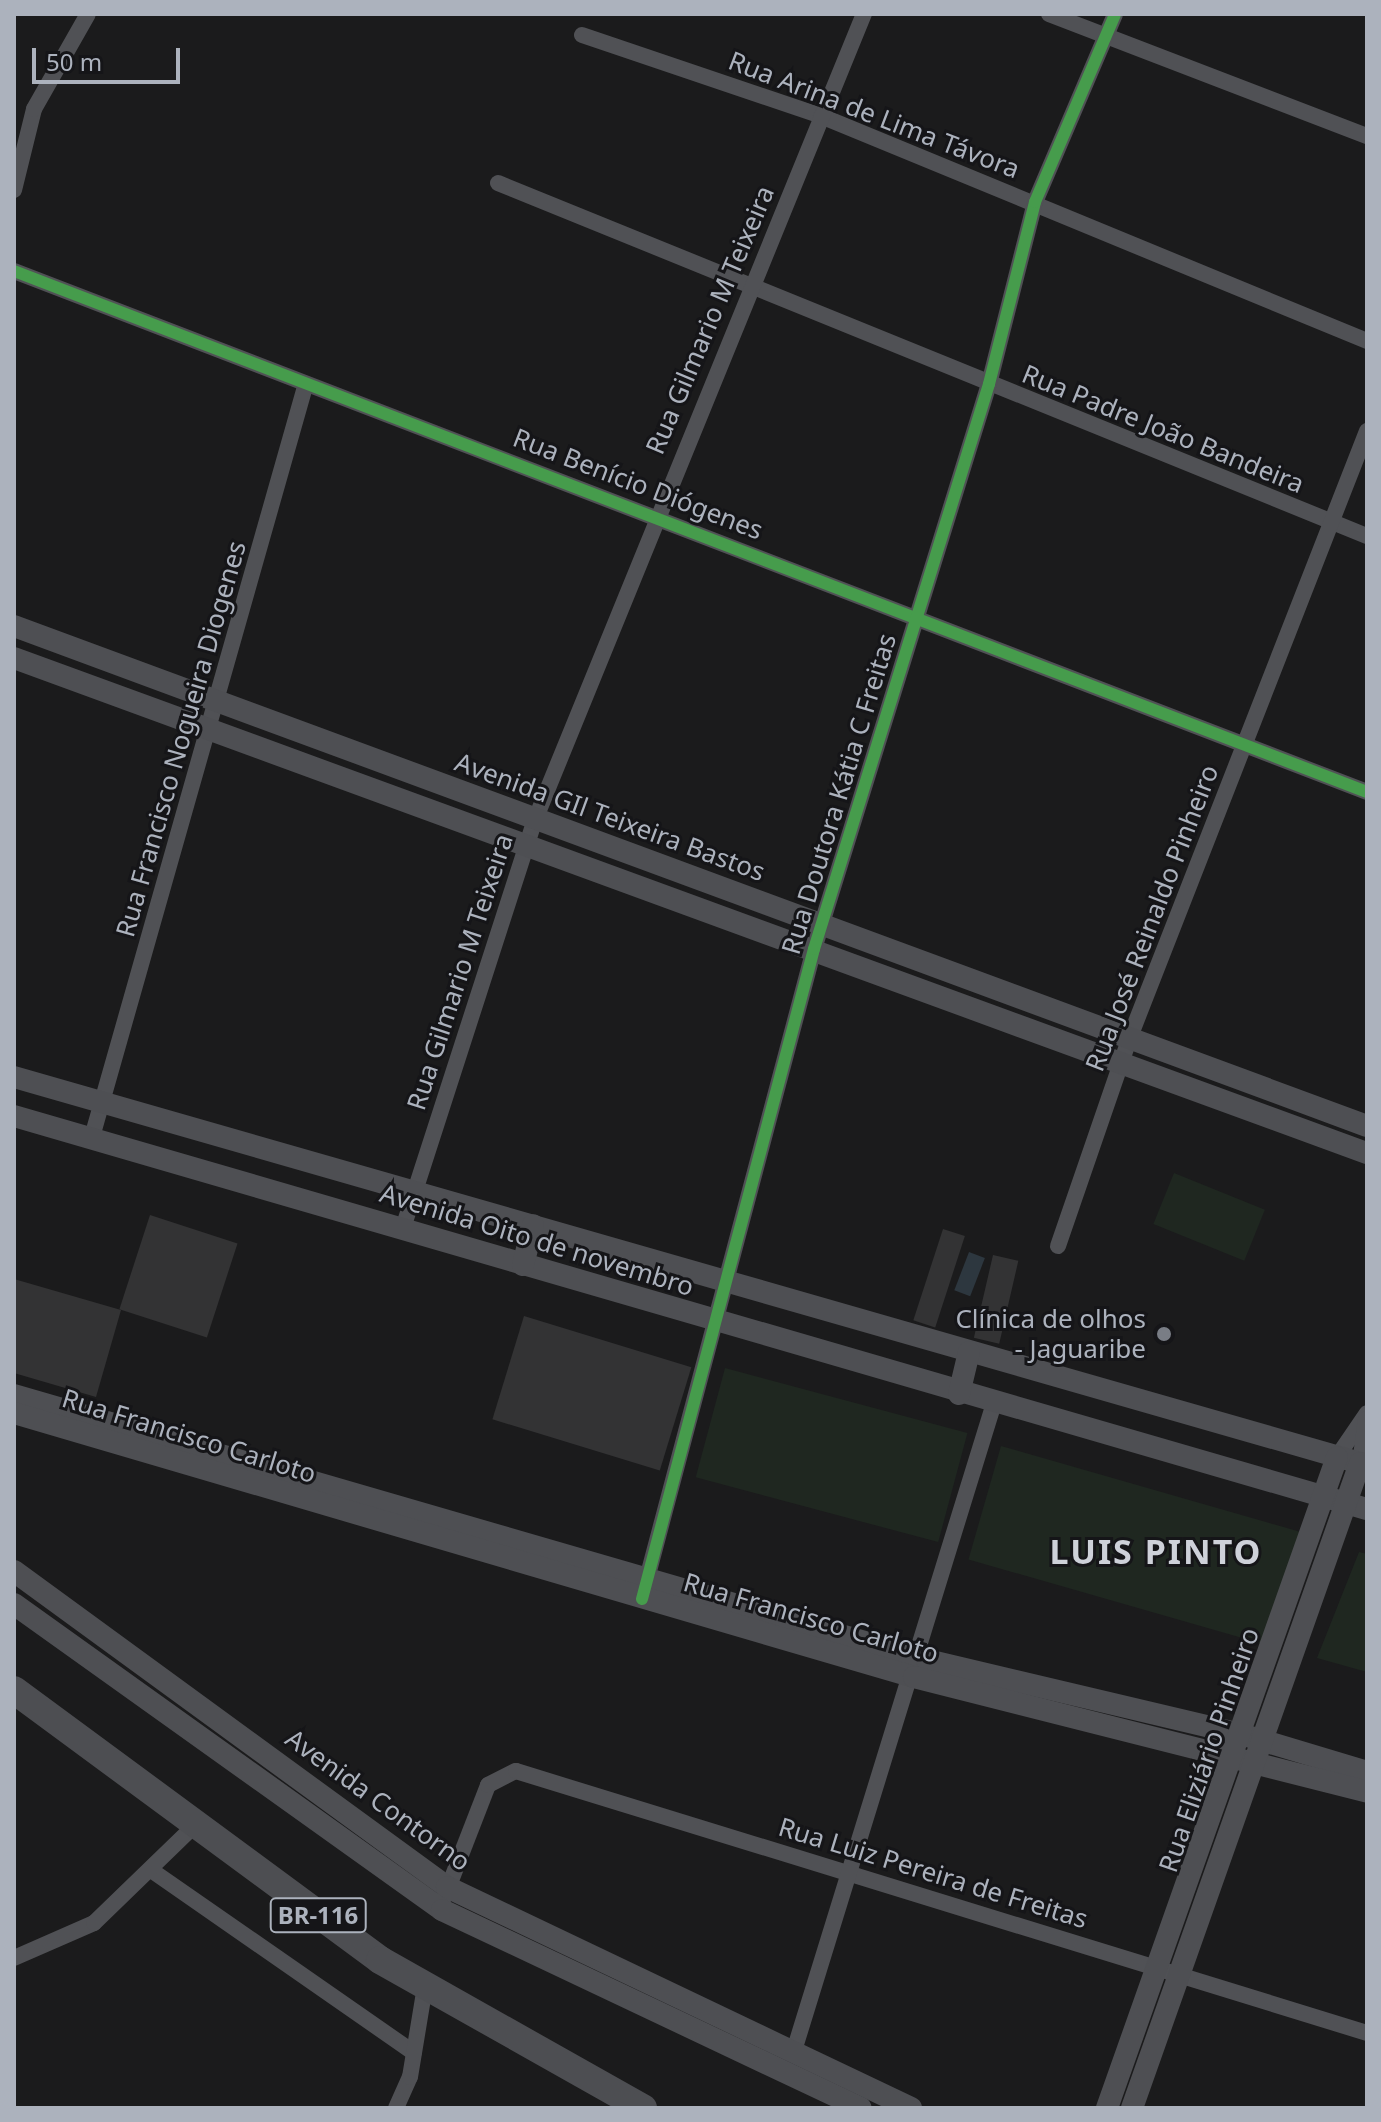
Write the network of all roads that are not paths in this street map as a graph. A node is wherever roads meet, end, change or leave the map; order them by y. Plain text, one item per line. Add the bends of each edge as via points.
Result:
1 (864, 14) edge
2 (1049, 14) edge
3 (1115, 14) edge
4 (81, 16) edge
5 (582, 35) dead end
6 (1105, 36) junction
7 (821, 116) junction
8 (1367, 136) edge
9 (498, 183) dead end
10 (14, 190) edge
11 (1035, 202) junction
12 (14, 271) edge
13 (750, 289) junction
14 (1367, 341) edge
15 (989, 384) junction
16 (305, 387) junction
17 (1367, 431) edge
18 (656, 513) junction
19 (1331, 522) junction
20 (1367, 536) edge
21 (916, 615) junction
22 (14, 626) edge
23 (14, 658) edge
24 (217, 702) junction
25 (210, 727) junction
26 (1244, 744) junction
27 (1367, 792) edge
28 (535, 820) junction
29 (526, 846) junction
30 (823, 925) junction
31 (814, 949) junction
32 (999, 991) junction
33 (991, 1013) junction
34 (1126, 1048) junction
35 (14, 1077) edge
36 (103, 1103) junction
37 (14, 1116) edge
38 (1367, 1126) edge
39 (205, 1130) junction
40 (92, 1137) junction
41 (1367, 1153) edge
42 (195, 1166) junction
43 (415, 1190) junction
44 (533, 1225) junction
45 (403, 1228) junction
46 (1058, 1246) dead end
47 (523, 1265) junction
48 (724, 1282) junction
49 (716, 1324) junction
50 (969, 1352) junction
51 (959, 1394) junction
52 (14, 1395) edge
53 (994, 1403) junction
54 (14, 1413) edge
55 (1367, 1413) edge
56 (170, 1449) junction
57 (1337, 1457) junction
58 (1364, 1464) edge
59 (334, 1483) junction
60 (1326, 1498) junction
61 (326, 1506) junction
62 (1359, 1507) edge
63 (14, 1571) edge
64 (645, 1588) junction
65 (14, 1604) edge
66 (917, 1668) junction
67 (14, 1690) edge
68 (1251, 1748) junction
69 (1367, 1772) edge
70 (1367, 1792) edge
71 (195, 1825) junction
72 (151, 1870) junction
73 (851, 1873) junction
74 (447, 1887) junction
75 (442, 1910) junction
76 (14, 1958) edge
77 (1172, 1972) junction
78 (425, 1986) junction
79 (1367, 2033) edge
80 (414, 2053) junction
81 (793, 2054) junction
82 (396, 2108) edge
83 (643, 2108) edge
84 (860, 2108) edge
85 (911, 2108) edge
86 (1107, 2108) edge
87 (1132, 2108) edge

1 - 7 street, Rua Gilmario M Teixeira
2 - 6 street
3 - 6 street, Rua Doutora Kátia C Freitas
4 - 10 street via 34,109
5 - 7 street, Rua Arina de Lima Távora
6 - 8 street
6 - 11 street, Rua Doutora Kátia C Freitas
7 - 11 street, Rua Arina de Lima Távora
7 - 13 street, Rua Gilmario M Teixeira
9 - 13 street, Rua Padre João Bandeira
11 - 14 street, Rua Arina de Lima Távora
11 - 15 street, Rua Doutora Kátia C Freitas
12 - 16 street, Rua Benício Diógenes
13 - 15 street, Rua Padre João Bandeira
13 - 18 street, Rua Gilmario M Teixeira
15 - 19 street, Rua Padre João Bandeira
15 - 21 street, Rua Doutora Kátia C Freitas
16 - 18 street, Rua Benício Diógenes
16 - 24 street, Rua Francisco Nogueira Diogenes
17 - 19 street, Rua José Reinaldo Pinheiro
18 - 21 street, Rua Benício Diógenes
18 - 28 street, Rua Gilmario M Teixeira
19 - 20 street, Rua Padre João Bandeira
19 - 26 street, Rua José Reinaldo Pinheiro
21 - 26 street, Rua Benício Diógenes
21 - 30 street, Rua Doutora Kátia C Freitas
22 - 24 street, Avenida GIl Teixeira Bastos
23 - 25 street, Avenida GIl Teixeira Bastos
24 - 25 street, Rua Francisco Nogueira Diogenes
24 - 28 street, Avenida GIl Teixeira Bastos
25 - 29 street, Avenida GIl Teixeira Bastos
25 - 36 street, Rua Francisco Nogueira Diogenes
26 - 27 street, Rua Benício Diógenes
26 - 34 street, Rua José Reinaldo Pinheiro
28 - 29 street, Rua Gilmario M Teixeira
28 - 30 street, Avenida GIl Teixeira Bastos
29 - 31 street, Avenida GIl Teixeira Bastos
29 - 43 street, Rua Gilmario M Teixeira
30 - 31 street, Rua Doutora Kátia C Freitas
30 - 32 street, Avenida GIl Teixeira Bastos
31 - 33 street, Avenida GIl Teixeira Bastos
31 - 48 street, Rua Doutora Kátia C Freitas
32 - 33 street
32 - 34 street, Avenida GIl Teixeira Bastos
33 - 34 street, Avenida GIl Teixeira Bastos
34 - 38 street, Avenida GIl Teixeira Bastos
34 - 41 street, Avenida GIl Teixeira Bastos
34 - 46 street, Rua José Reinaldo Pinheiro
35 - 36 street, Avenida Oito de novembro
36 - 39 street, Avenida Oito de novembro
36 - 40 street, Rua Francisco Nogueira Diogenes
37 - 40 street, Avenida Oito de novembro
39 - 42 street
39 - 43 street, Avenida Oito de novembro
40 - 42 street, Avenida Oito de novembro
42 - 45 street, Avenida Oito de novembro
43 - 44 street, Avenida Oito de novembro
43 - 45 street, Rua Gilmario M Teixeira
44 - 47 street
44 - 48 street, Avenida Oito de novembro
45 - 47 street, Avenida Oito de novembro
47 - 49 street, Avenida Oito de novembro
48 - 49 street, Rua Doutora Kátia C Freitas
48 - 50 street, Avenida Oito de novembro
49 - 51 street, Avenida Oito de novembro
49 - 64 street, Rua Doutora Kátia C Freitas
50 - 51 street
50 - 57 street, Avenida Oito de novembro
51 - 53 street, Avenida Oito de novembro
52 - 56 street, Rua Francisco Carloto
53 - 60 street, Avenida Oito de novembro
53 - 66 street
54 - 56 street, Rua Francisco Carloto
55 - 57 street, Rua Eliziário Pinheiro
55 - 58 street, Rua Eliziário Pinheiro
56 - 59 street, Rua Francisco Carloto
56 - 61 street, Rua Francisco Carloto
57 - 58 street, Avenida Oito de novembro
57 - 60 street, Rua Eliziário Pinheiro
58 - 62 street, Rua Eliziário Pinheiro
59 - 61 street
59 - 64 street, Rua Francisco Carloto
60 - 62 street, Avenida Oito de novembro
60 - 68 street, Rua Eliziário Pinheiro
61 - 64 street, Rua Francisco Carloto
62 - 68 street, Rua Eliziário Pinheiro
63 - 74 street, Avenida Contorno
64 - 66 street, Rua Francisco Carloto
65 - 75 street, Avenida Contorno
66 - 68 street, Rua Francisco Carloto
66 - 73 street
67 - 71 highway, BR-116
68 - 69 street, Rua Francisco Carloto
68 - 70 street, Rua Francisco Carloto
68 - 77 street, Rua Eliziário Pinheiro
71 - 72 street
71 - 78 highway, BR-116
72 - 76 street via 94,1923
72 - 80 street
73 - 74 street, Rua Luiz Pereira de Freitas via 516,1771 488,1785
73 - 77 street, Rua Luiz Pereira de Freitas
73 - 81 street
74 - 75 street
74 - 81 street, Avenida Contorno
75 - 84 street, Avenida Contorno
77 - 79 street, Rua Luiz Pereira de Freitas
77 - 86 street, Rua Eliziário Pinheiro
77 - 87 street, Rua Eliziário Pinheiro
78 - 80 street
78 - 83 highway, BR-116
80 - 82 street
81 - 85 street, Avenida Contorno

